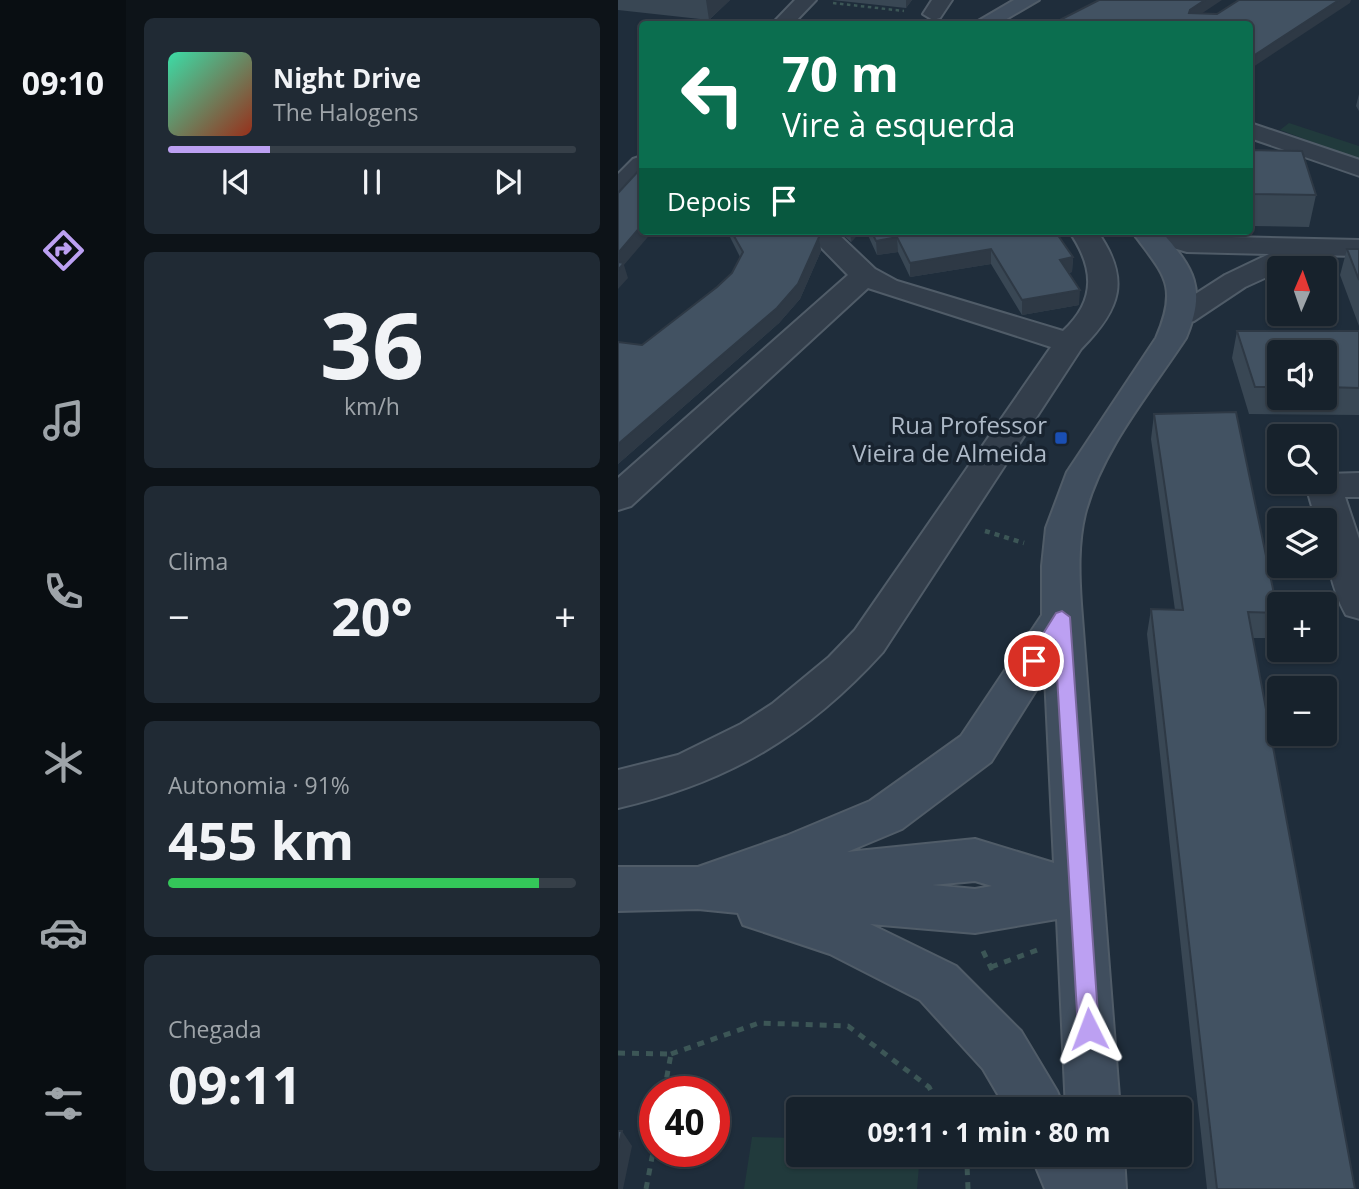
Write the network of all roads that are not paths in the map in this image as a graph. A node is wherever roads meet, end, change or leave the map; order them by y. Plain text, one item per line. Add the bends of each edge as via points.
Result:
1 (806, 0) edge
2 (1029, 0) edge
3 (785, 21) edge
4 (989, 21) edge
5 (1253, 131) edge
6 (639, 167) edge
7 (1359, 169) edge
8 (618, 190) edge
9 (823, 235) edge
10 (1085, 235) edge
11 (1149, 235) edge
12 (1159, 235) edge
13 (1307, 248) junction
14 (1359, 248) edge
15 (865, 275) junction
16 (1183, 315) junction
17 (1069, 343) junction
18 (1359, 485) edge
19 (618, 498) edge
20 (1359, 605) edge
21 (1062, 617) junction
22 (618, 789) edge
23 (698, 888) junction
24 (618, 889) edge
25 (1080, 893) junction
26 (1030, 1097) edge
27 (1092, 1097) edge
28 (1064, 1167) edge
29 (1097, 1167) edge
30 (1074, 1189) edge
31 (1098, 1189) edge

1 - 3 street
2 - 4 street
5 - 7 street
6 - 8 street
9 - 15 street
10 - 17 street via 1105,278 1103,299 1091,324
11 - 16 street via 1179,270
12 - 13 street via 1187,244
13 - 14 street
13 - 16 street via 1235,281
15 - 17 street via 902,292
15 - 19 street
16 - 21 street via 1076,490 1061,545
17 - 22 street via 885,621 851,662 806,702 724,757
18 - 20 street via 1324,486
21 - 23 street via 976,749 886,815
21 - 25 street
23 - 24 street
23 - 25 street via 975,911
23 - 26 street via 842,935 938,983 1002,1050
25 - 27 street
28 - 30 street
29 - 31 street

